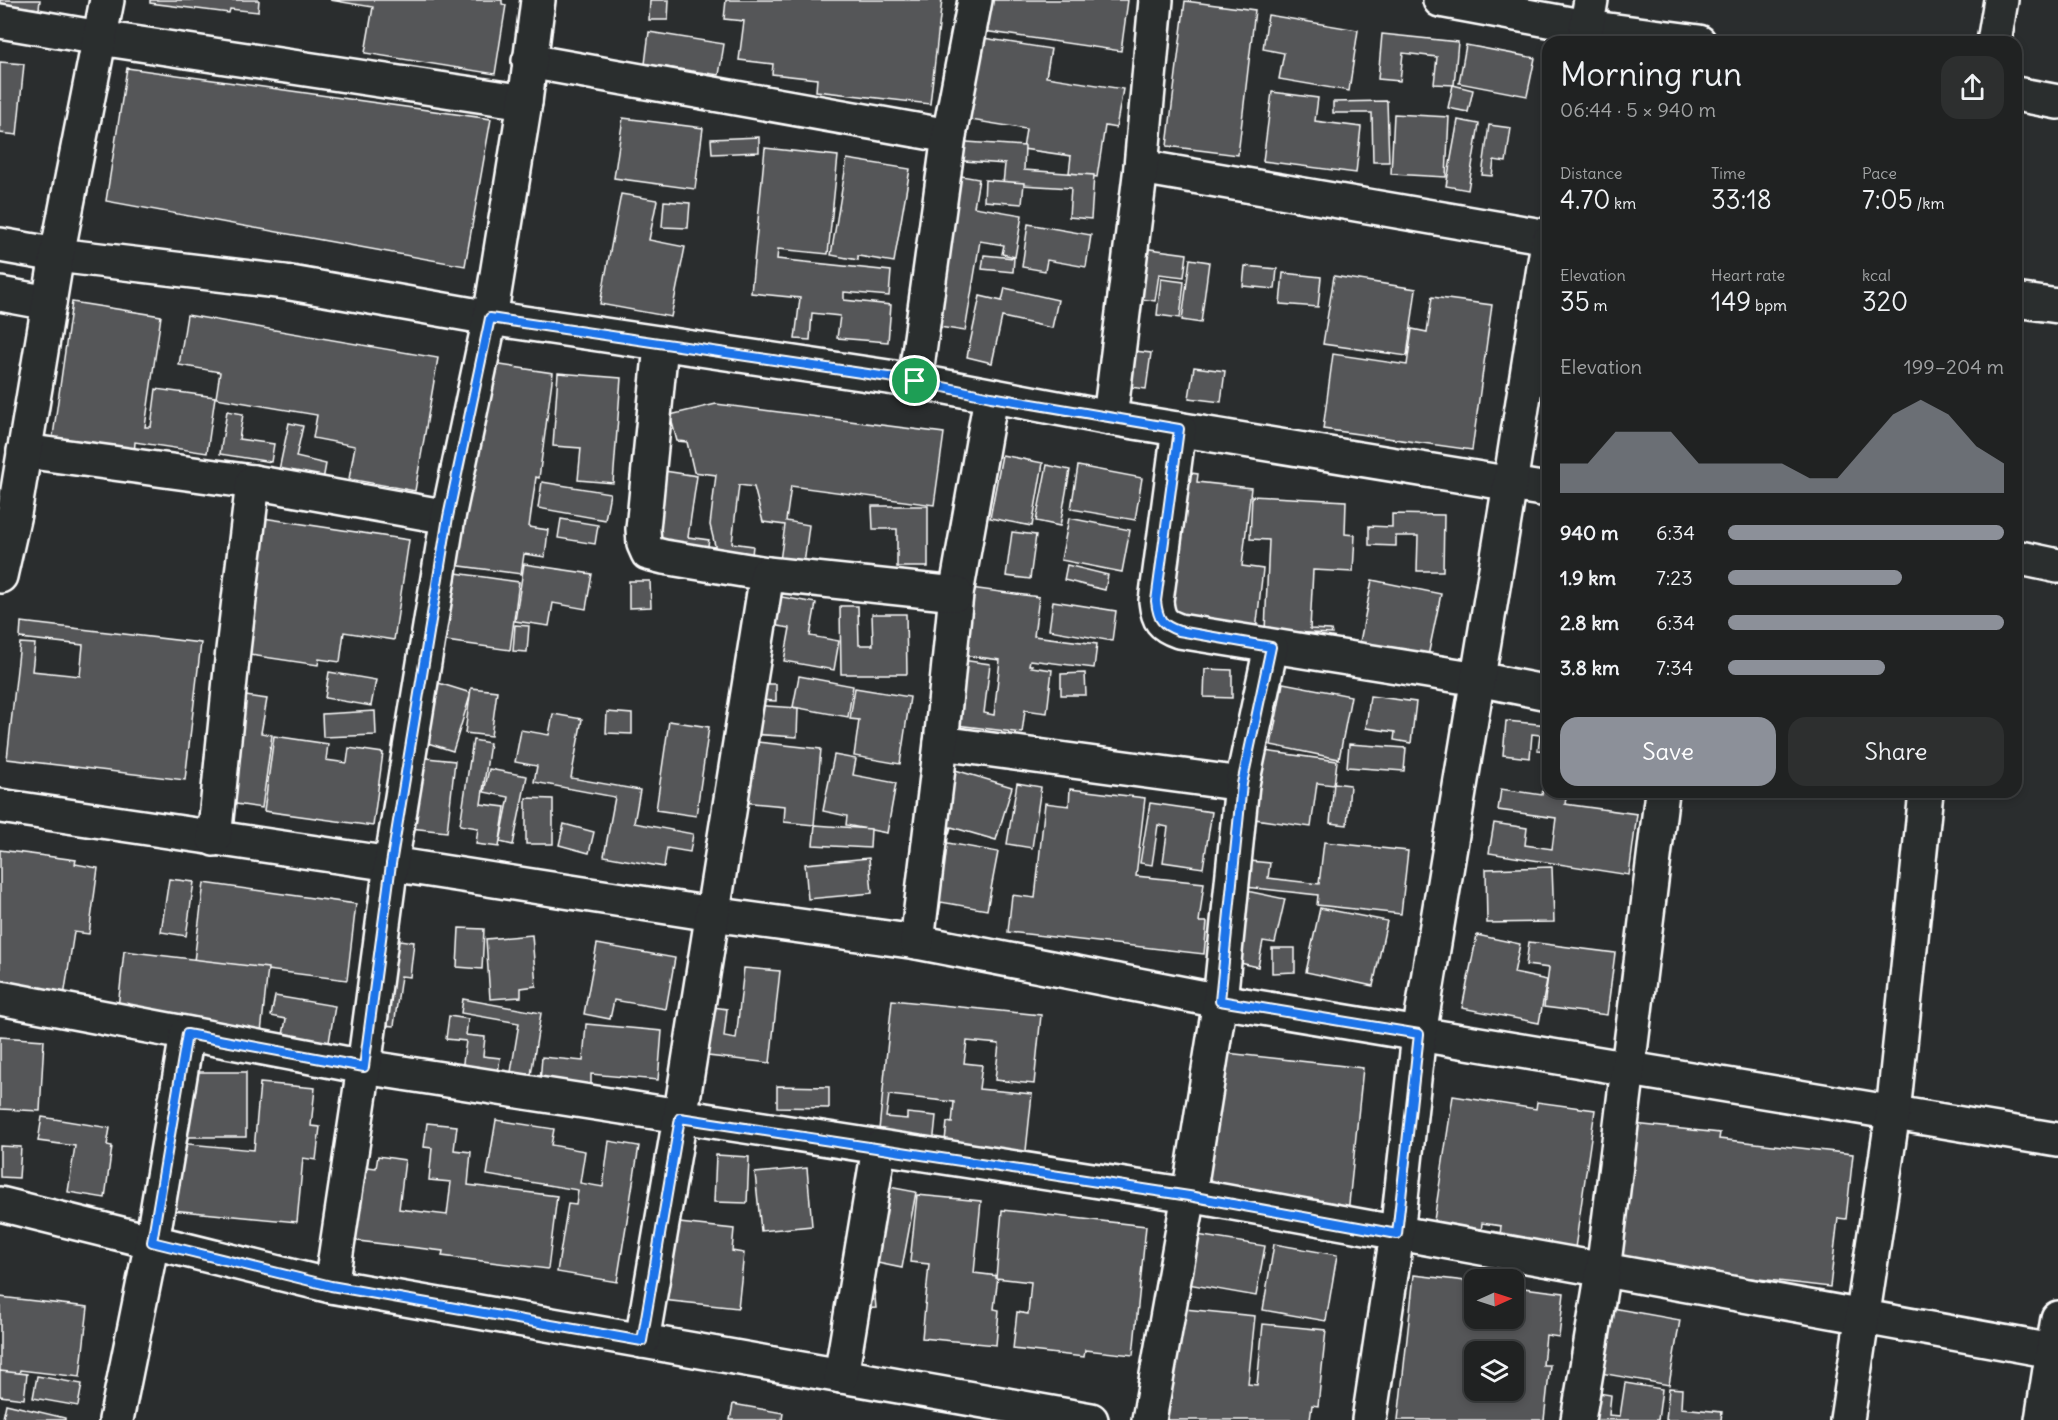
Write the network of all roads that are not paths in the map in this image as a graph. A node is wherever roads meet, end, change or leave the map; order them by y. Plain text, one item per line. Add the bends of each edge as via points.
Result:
1 (107, 0) edge
2 (538, 0) edge
3 (975, 0) edge
4 (1156, 0) edge
5 (1440, 0) edge
6 (2001, 0) edge
7 (0, 21) edge
8 (1587, 23) edge
9 (1664, 36) edge
10 (1995, 36) edge
11 (100, 38) junction
12 (529, 61) junction
13 (2022, 95) edge
14 (525, 102) junction
15 (2058, 102) edge
16 (949, 136) junction
17 (1141, 167) junction
18 (1542, 238) edge
19 (0, 245) edge
20 (57, 255) junction
21 (1542, 278) edge
22 (0, 294) edge
23 (2022, 301) edge
24 (49, 303) junction
25 (2058, 306) edge
26 (490, 318) junction
27 (661, 345) junction
28 (915, 381) junction
29 (991, 397) junction
30 (1110, 418) junction
31 (1179, 429) junction
32 (24, 451) junction
33 (253, 482) junction
34 (1510, 484) junction
35 (1542, 489) edge
36 (7, 513) edge
37 (448, 517) junction
38 (2022, 558) edge
39 (2058, 566) edge
40 (767, 574) junction
41 (0, 576) edge
42 (956, 594) junction
43 (1271, 647) junction
44 (1478, 679) junction
45 (1542, 692) edge
46 (941, 743) junction
47 (1242, 784) junction
48 (1661, 798) edge
49 (1925, 798) edge
50 (0, 806) edge
51 (214, 839) junction
52 (391, 864) junction
53 (712, 914) junction
54 (917, 942) junction
55 (0, 998) edge
56 (1220, 1001) junction
57 (187, 1034) junction
58 (1419, 1034) junction
59 (364, 1067) junction
60 (1626, 1068) junction
61 (1893, 1113) junction
62 (680, 1118) junction
63 (2058, 1140) edge
64 (879, 1148) junction
65 (1189, 1196) junction
66 (0, 1204) edge
67 (1397, 1234) junction
68 (152, 1242) junction
69 (1603, 1271) junction
70 (331, 1286) junction
71 (1862, 1316) junction
72 (2058, 1318) edge
73 (642, 1341) junction
74 (2055, 1352) edge
75 (841, 1376) junction
76 (116, 1420) edge
77 (1091, 1420) edge
78 (1149, 1420) edge
79 (1369, 1420) edge
80 (1578, 1420) edge
81 (1847, 1420) edge
82 (2042, 1420) edge

1 - 11 street
2 - 12 street
3 - 16 street
4 - 17 street
5 - 8 street
6 - 10 street
7 - 11 street
8 - 9 street
11 - 14 street
11 - 20 street
12 - 14 street
12 - 16 street
13 - 15 street
14 - 26 street
16 - 28 street
17 - 18 street
17 - 30 street
19 - 20 street
20 - 24 street
20 - 26 street via 285,282
21 - 34 street
22 - 24 street
23 - 25 street
24 - 32 street
26 - 27 street
26 - 37 street
27 - 28 street
27 - 40 street via 643,529 648,553
28 - 29 street
29 - 30 street
29 - 42 street
30 - 31 street
31 - 34 street
31 - 43 street via 1156,601 1158,616 1167,627 1179,631
32 - 33 street
32 - 36 street
33 - 37 street
33 - 51 street
34 - 35 street
34 - 44 street
36 - 41 street
37 - 52 street
38 - 39 street
40 - 42 street
40 - 53 street
42 - 46 street
43 - 44 street
43 - 47 street
44 - 45 street
44 - 58 street
46 - 47 street
46 - 54 street
47 - 56 street
48 - 60 street
49 - 61 street
50 - 51 street
51 - 52 street
52 - 53 street
52 - 59 street
53 - 54 street
53 - 62 street
54 - 56 street
55 - 57 street
56 - 58 street
56 - 65 street
57 - 59 street
57 - 68 street
58 - 60 street
58 - 67 street
59 - 62 street
59 - 70 street
60 - 61 street
60 - 69 street
61 - 63 street
61 - 71 street
62 - 64 street
62 - 73 street
64 - 65 street
64 - 75 street
65 - 67 street
65 - 78 street
66 - 68 street
67 - 69 street
67 - 79 street
68 - 70 street
68 - 76 street
69 - 71 street
69 - 80 street
70 - 73 street
71 - 74 street
71 - 81 street
72 - 74 street
73 - 75 street
74 - 82 street
75 - 77 street

